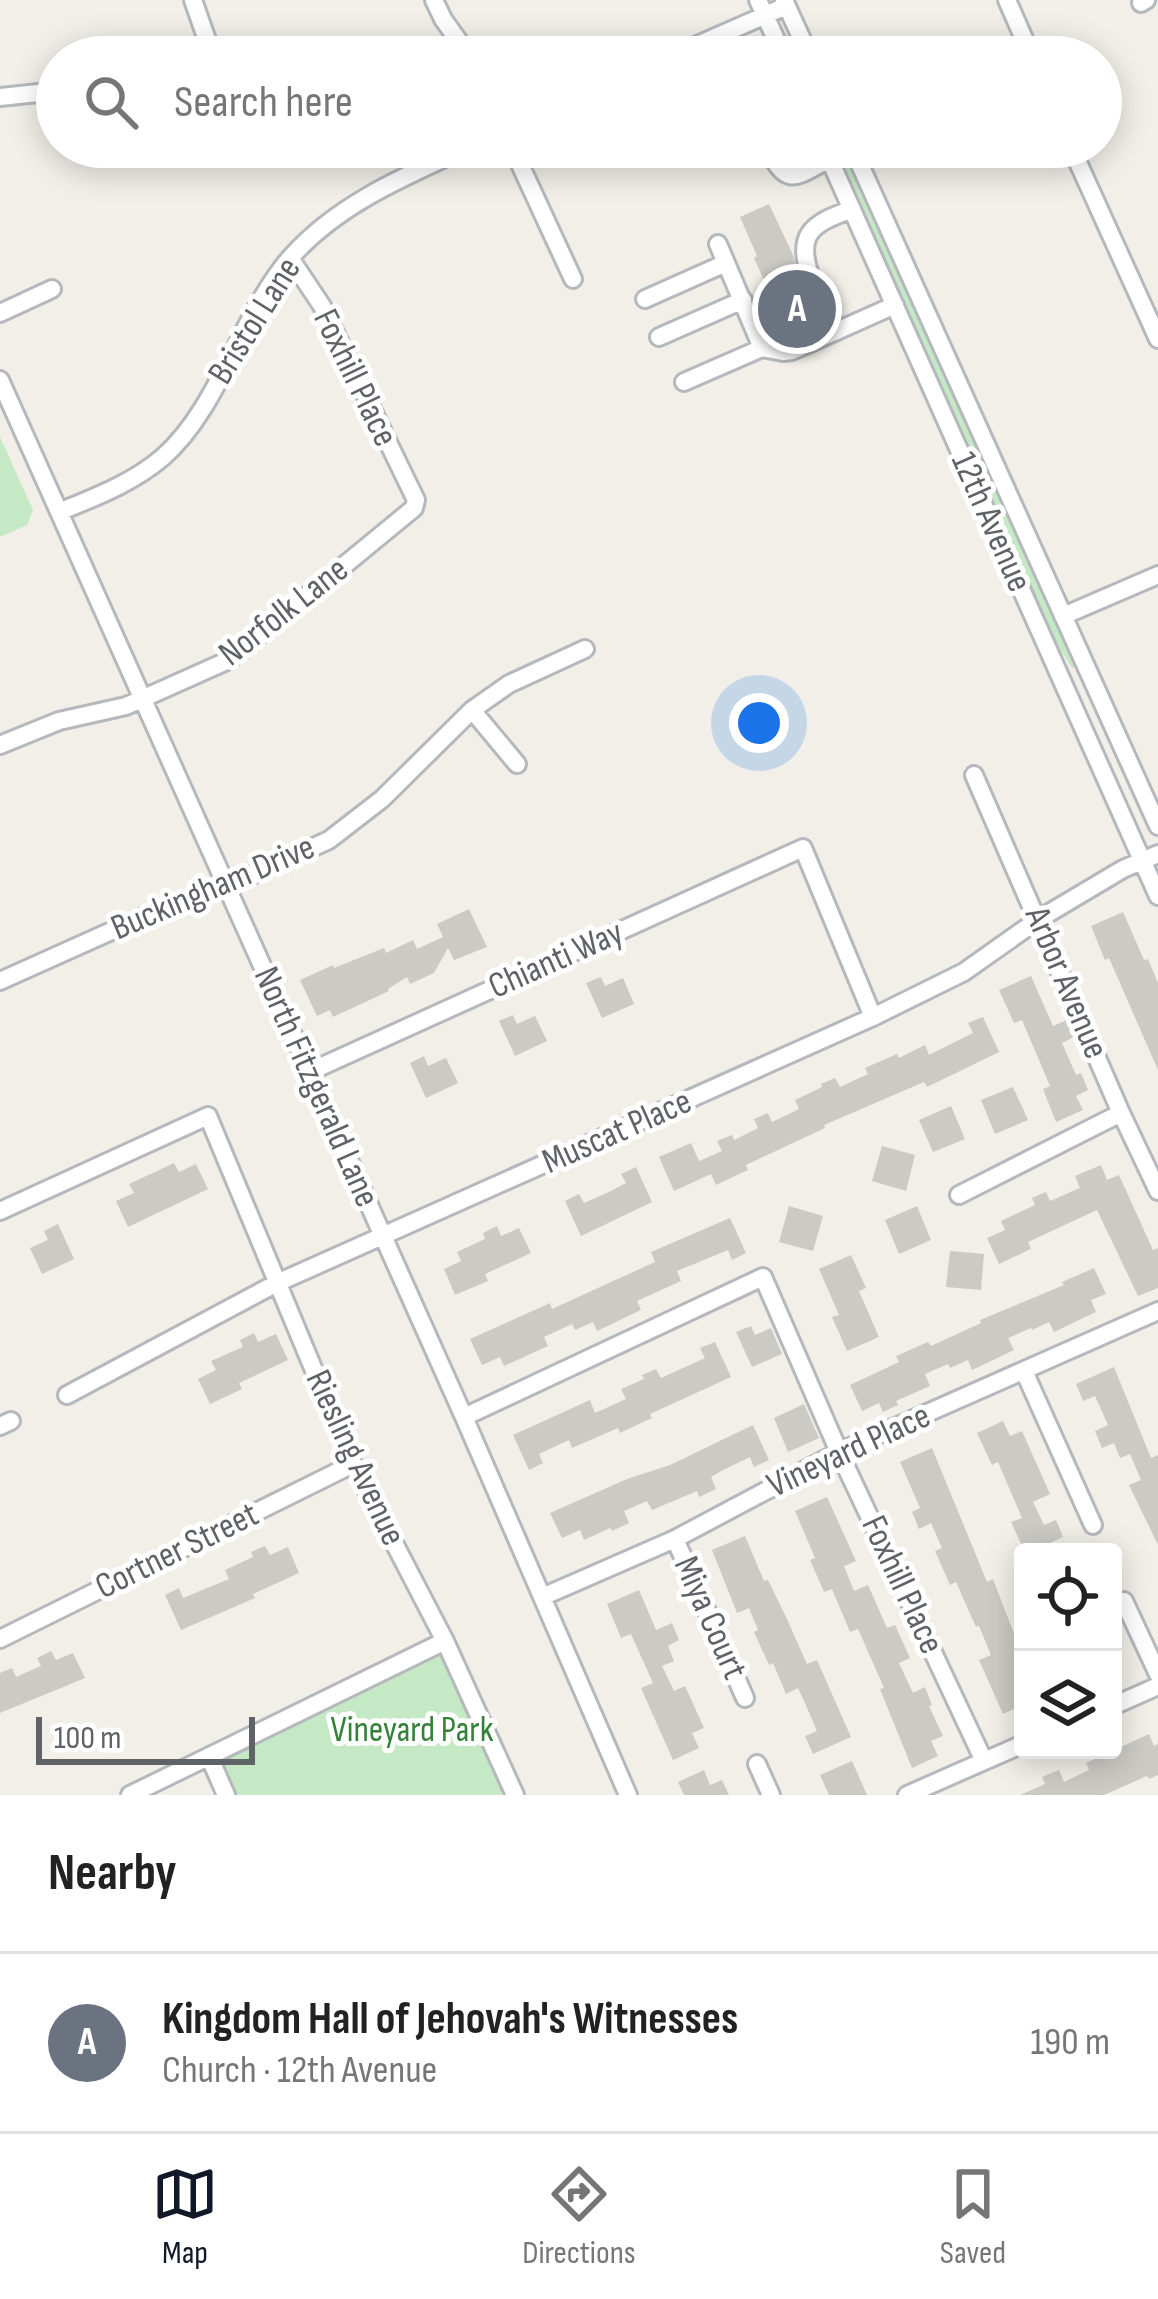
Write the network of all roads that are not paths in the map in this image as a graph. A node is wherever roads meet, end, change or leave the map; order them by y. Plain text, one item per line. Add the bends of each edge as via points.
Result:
1 (193, 0) edge
2 (434, 0) edge
3 (1007, 0) edge
4 (785, 3) edge
5 (761, 8) edge
6 (206, 36) edge
7 (455, 36) edge
8 (709, 36) edge
9 (774, 36) edge
10 (800, 36) edge
11 (1023, 36) edge
12 (36, 93) edge
13 (0, 97) edge
14 (425, 168) edge
15 (522, 168) edge
16 (778, 168) edge
17 (809, 168) edge
18 (834, 168) edge
19 (861, 168) edge
20 (1081, 168) edge
21 (852, 209) junction
22 (718, 244) dead end
23 (290, 259) junction
24 (726, 262) junction
25 (573, 279) dead end
26 (52, 289) dead end
27 (645, 299) dead end
28 (743, 301) junction
29 (895, 305) junction
30 (0, 313) edge
31 (837, 331) junction
32 (659, 337) dead end
33 (1158, 339) edge
34 (762, 348) junction
35 (0, 380) edge
36 (684, 382) dead end
37 (416, 500) joint
38 (59, 512) junction
39 (1158, 575) edge
40 (1063, 616) junction
41 (585, 649) dead end
42 (144, 699) junction
43 (472, 710) junction
44 (0, 745) edge
45 (517, 764) dead end
46 (974, 775) dead end
47 (1158, 826) edge
48 (1150, 857) edge
49 (228, 886) junction
50 (1158, 896) edge
51 (1039, 919) junction
52 (0, 981) edge
53 (873, 1017) junction
54 (309, 1072) junction
55 (1121, 1113) junction
56 (1158, 1190) edge
57 (959, 1196) dead end
58 (0, 1211) edge
59 (382, 1237) junction
60 (277, 1283) junction
61 (1158, 1311) edge
62 (1024, 1371) junction
63 (67, 1395) dead end
64 (464, 1417) junction
65 (839, 1452) junction
66 (353, 1464) junction
67 (1093, 1525) dead end
68 (674, 1539) junction
69 (542, 1597) junction
70 (1124, 1600) dead end
71 (0, 1639) edge
72 (445, 1641) junction
73 (1158, 1674) edge
74 (1158, 1686) edge
75 (745, 1698) dead end
76 (1122, 1702) edge
77 (1014, 1748) edge
78 (209, 1756) junction
79 (984, 1761) junction
80 (757, 1764) dead end
81 (624, 1794) edge
82 (130, 1795) edge
83 (226, 1795) edge
84 (514, 1795) edge
85 (772, 1795) edge
86 (907, 1795) edge

1 - 6 street
2 - 7 street
3 - 11 street
4 - 5 street
4 - 10 street
5 - 8 street
5 - 9 street
12 - 13 street
14 - 23 street, Bristol Lane via 362,198
15 - 25 street
16 - 17 street via 788,176
18 - 21 street, 12th Avenue
19 - 40 street, 12th Avenue
20 - 33 street
21 - 29 street, 12th Avenue
21 - 31 street via 813,229 805,249
22 - 24 street
23 - 37 street, Foxhill Place via 322,306
23 - 38 street, Bristol Lane via 164,456
24 - 27 street
24 - 28 street
26 - 30 street
28 - 32 street
28 - 34 street
29 - 31 street
29 - 48 street, 12th Avenue
31 - 34 street via 783,352
34 - 36 street
35 - 38 street, North Fitzgerald Lane
37 - 42 street, Norfolk Lane via 406,517 229,660
38 - 42 street, North Fitzgerald Lane
39 - 40 street
40 - 47 street, 12th Avenue
41 - 43 street, Buckingham Drive
42 - 44 street, Norfolk Lane
42 - 49 street, North Fitzgerald Lane
43 - 45 street
43 - 49 street, Buckingham Drive via 382,800 328,839
46 - 51 street, Arbor Avenue
48 - 50 street, 12th Avenue
48 - 51 street, Muscat Place
49 - 52 street, Buckingham Drive
49 - 54 street, North Fitzgerald Lane
51 - 53 street, Muscat Place via 964,971
51 - 55 street, Arbor Avenue
53 - 54 street, Chianti Way via 803,848
53 - 59 street, Muscat Place
54 - 59 street, North Fitzgerald Lane
55 - 56 street, Arbor Avenue
55 - 57 street
58 - 60 street, Riesling Avenue via 208,1116
59 - 60 street, Muscat Place
59 - 64 street, North Fitzgerald Lane
60 - 63 street, Muscat Place
60 - 66 street, Riesling Avenue
61 - 62 street, Vineyard Place
62 - 65 street, Vineyard Place
62 - 67 street
64 - 65 street, Foxhill Place via 763,1277
64 - 69 street, North Fitzgerald Lane
65 - 68 street, Vineyard Place
65 - 79 street, Foxhill Place
66 - 71 street, Cortner Street
66 - 72 street, Riesling Avenue
68 - 69 street, Vineyard Place
68 - 75 street, Miya Court
69 - 81 street, North Fitzgerald Lane
70 - 73 street
72 - 78 street
72 - 84 street, Riesling Avenue
74 - 76 street
77 - 79 street
78 - 82 street
78 - 83 street
79 - 86 street
80 - 85 street

